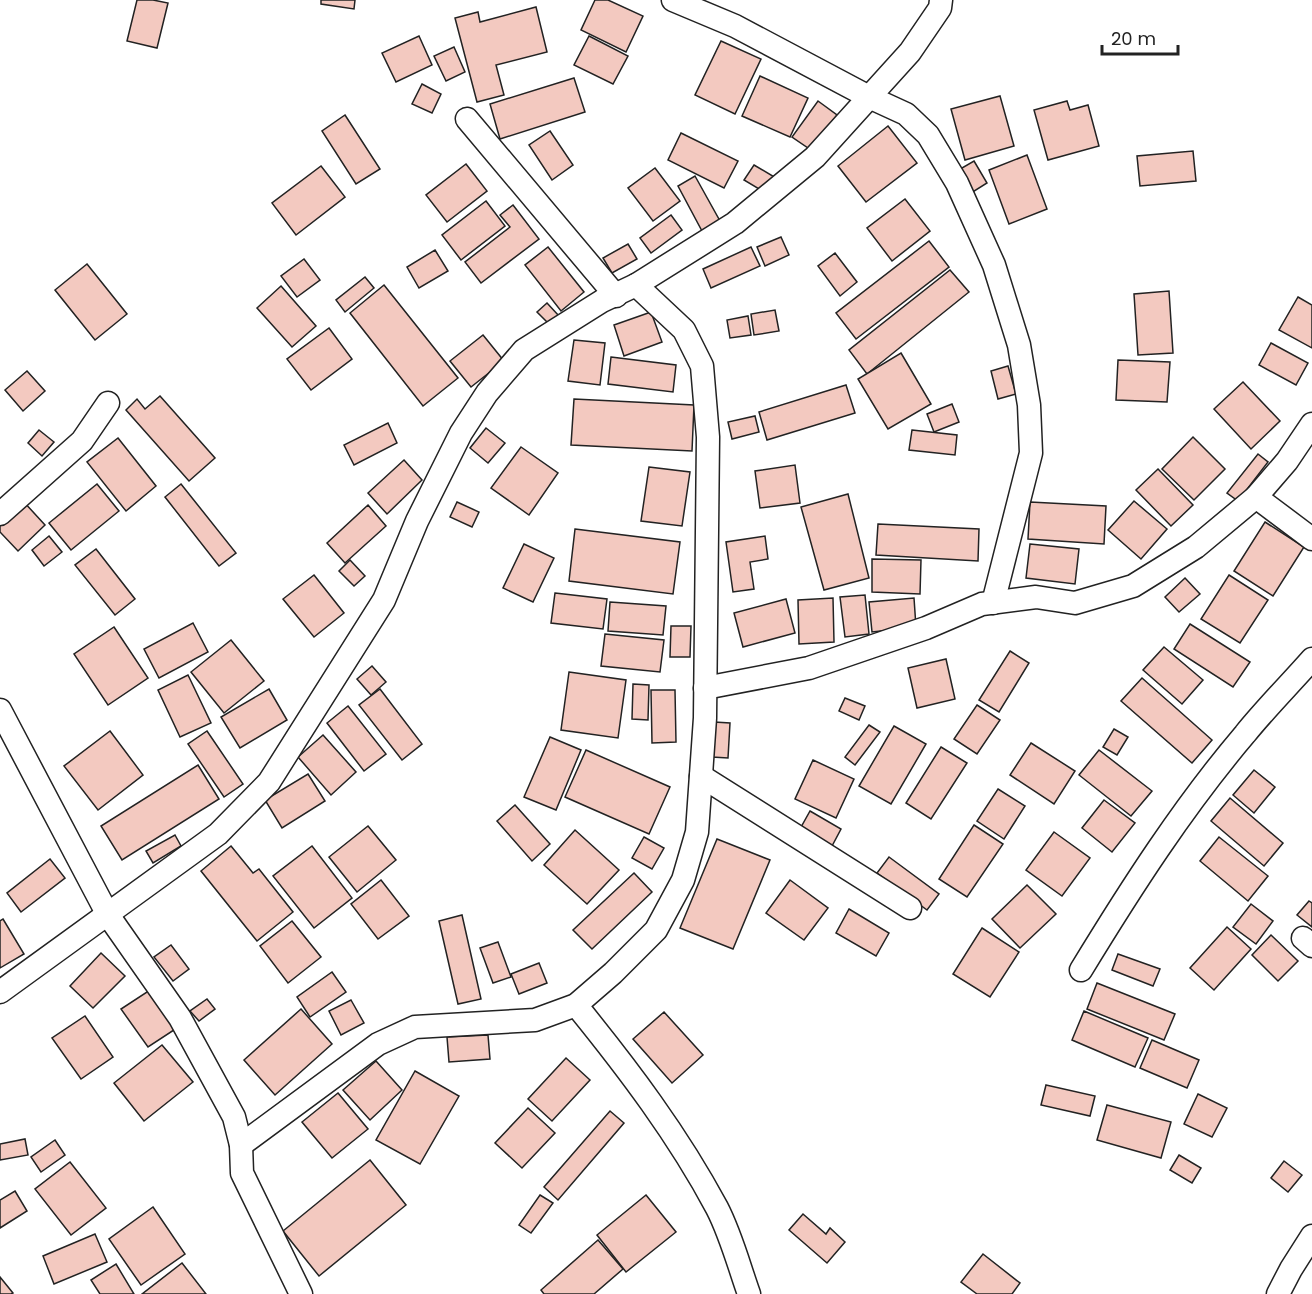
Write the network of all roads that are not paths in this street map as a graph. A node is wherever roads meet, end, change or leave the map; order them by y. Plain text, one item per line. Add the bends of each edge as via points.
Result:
1 (673, 0) edge
2 (941, 0) edge
3 (869, 97) junction
4 (467, 119) dead end
5 (636, 285) junction
6 (616, 296) junction
7 (108, 403) dead end
8 (1312, 424) edge
9 (1256, 497) junction
10 (0, 514) edge
11 (1312, 539) edge
12 (993, 603) junction
13 (1312, 659) edge
14 (705, 688) junction
15 (0, 711) edge
16 (701, 776) junction
17 (910, 908) dead end
18 (108, 915) junction
19 (1081, 970) dead end
20 (0, 992) edge
21 (576, 1005) junction
22 (241, 1145) junction
23 (1312, 1236) edge
24 (301, 1294) edge
25 (749, 1294) edge
26 (1278, 1294) edge

1 - 3 street via 735,26
2 - 3 street via 940,8 910,52
3 - 5 street via 814,157 735,222
3 - 12 street via 906,114 928,135 946,164 994,265 1019,345 1029,405 1030,453
4 - 6 street
5 - 6 street
5 - 14 street via 684,330 702,366 708,437
6 - 18 street via 524,350 486,393 426,501 384,600 268,782 219,834
7 - 10 street via 82,441
8 - 9 street
9 - 11 street
9 - 12 street via 1196,547 1133,586 1075,603 1036,597
12 - 14 street via 809,668
13 - 19 street via 1245,734 1197,796 1139,875
14 - 16 street
15 - 18 street
16 - 17 street
16 - 21 street via 697,832 678,890 656,930
18 - 20 street
18 - 22 street via 180,1018 234,1117
21 - 22 street via 535,1020 415,1028 378,1044
21 - 25 street via 679,1142 718,1210
22 - 24 street via 242,1173
23 - 26 street

